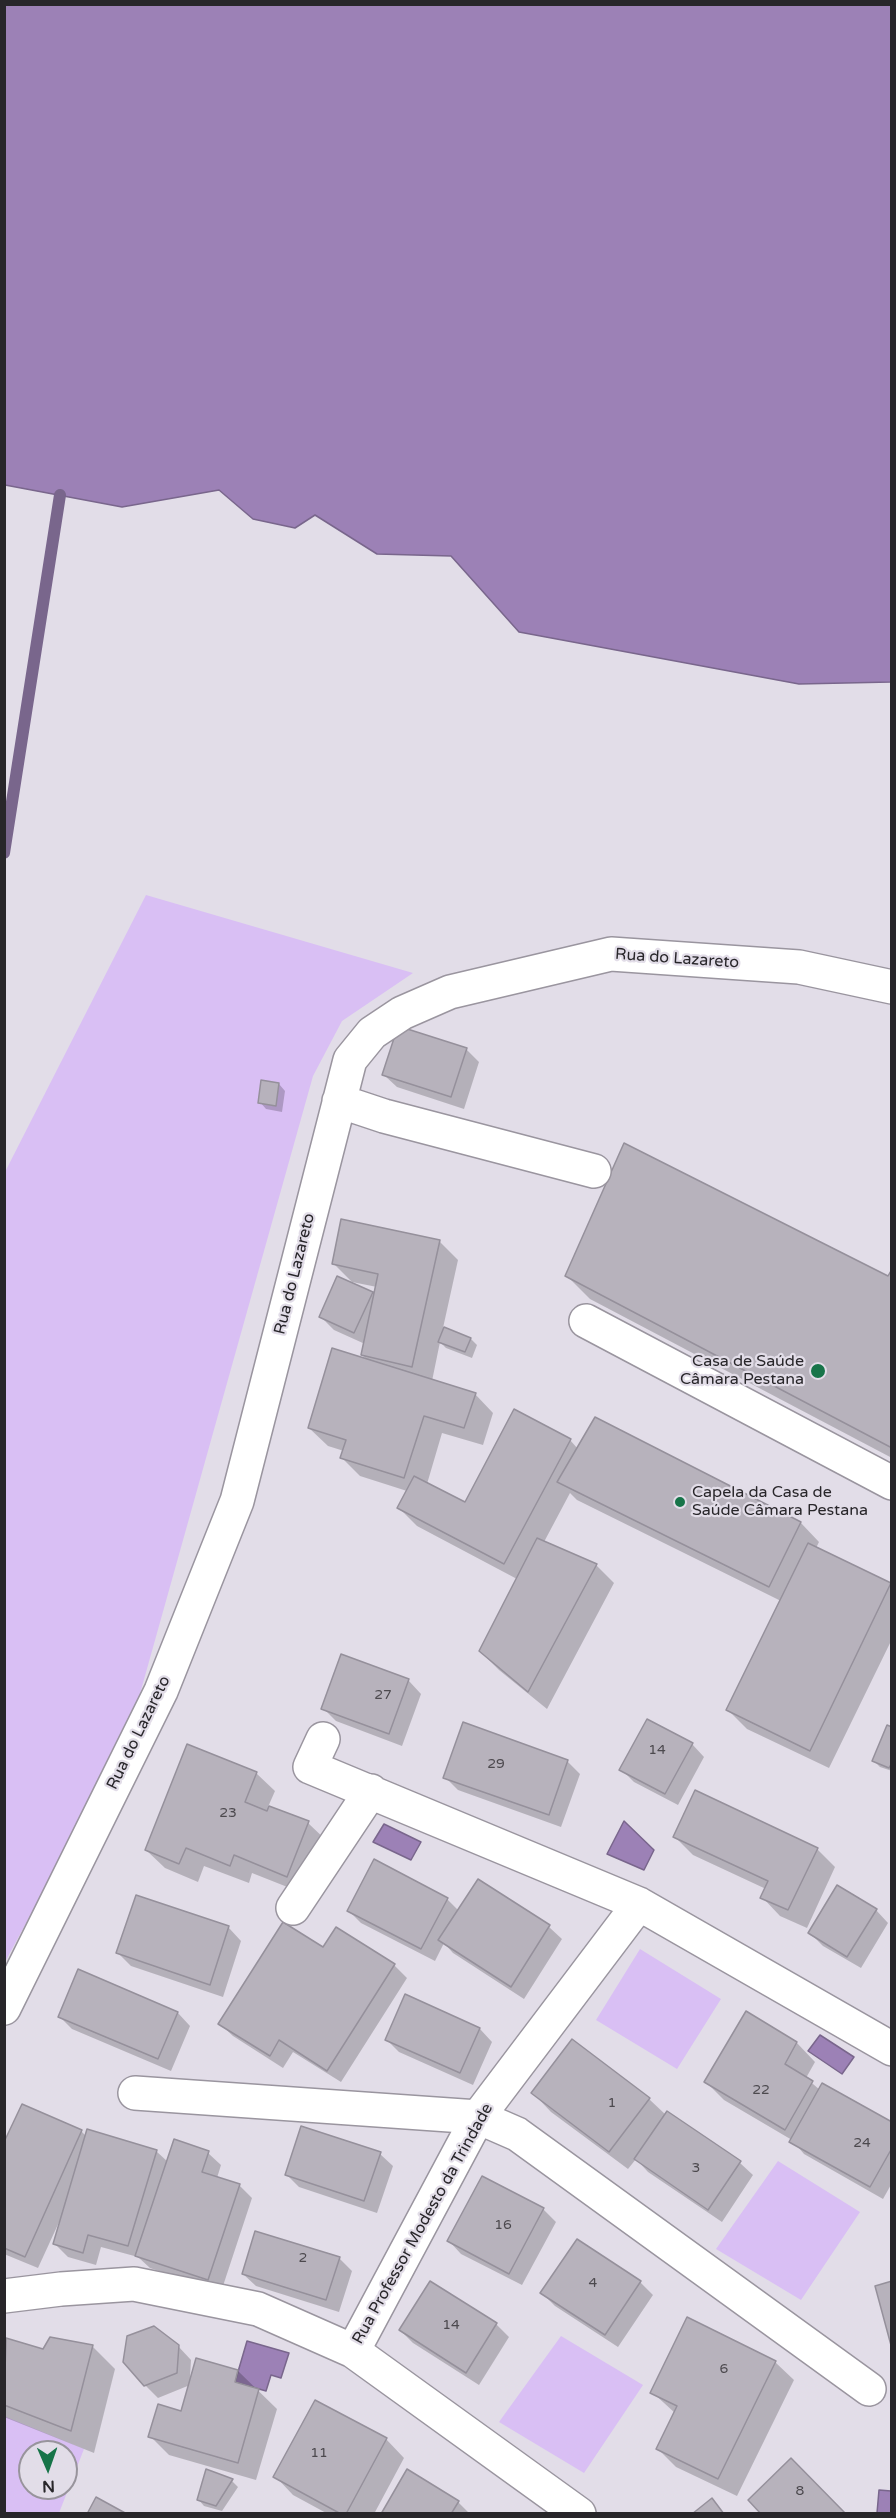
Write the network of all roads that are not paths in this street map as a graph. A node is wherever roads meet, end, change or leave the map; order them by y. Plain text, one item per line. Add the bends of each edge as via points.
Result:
1 (891, 987) edge
2 (339, 1101) junction
3 (594, 1171) dead end
4 (586, 1321) dead end
5 (891, 1483) edge
6 (323, 1739) dead end
7 (371, 1791) junction
8 (639, 1904) junction
9 (292, 1908) dead end
10 (4, 2008) edge
11 (891, 2049) edge
12 (135, 2093) dead end
13 (478, 2117) junction
14 (4, 2296) edge
15 (353, 2351) junction
16 (868, 2390) dead end
17 (579, 2514) edge

1 - 2 street, Rua do Lazareto via 799,967 611,954 450,992 402,1013 372,1033 350,1060
2 - 3 street
2 - 10 street, Rua do Lazareto via 237,1501 161,1691
4 - 5 street
6 - 7 street via 310,1767
7 - 8 street
7 - 9 street
8 - 11 street
8 - 13 street, Rua Professor Modesto da Trindade
12 - 13 street
13 - 15 street, Rua Professor Modesto da Trindade
13 - 16 street via 517,2133
14 - 15 street via 134,2284 258,2309
15 - 17 street, Rua Professor Modesto da Trindade

